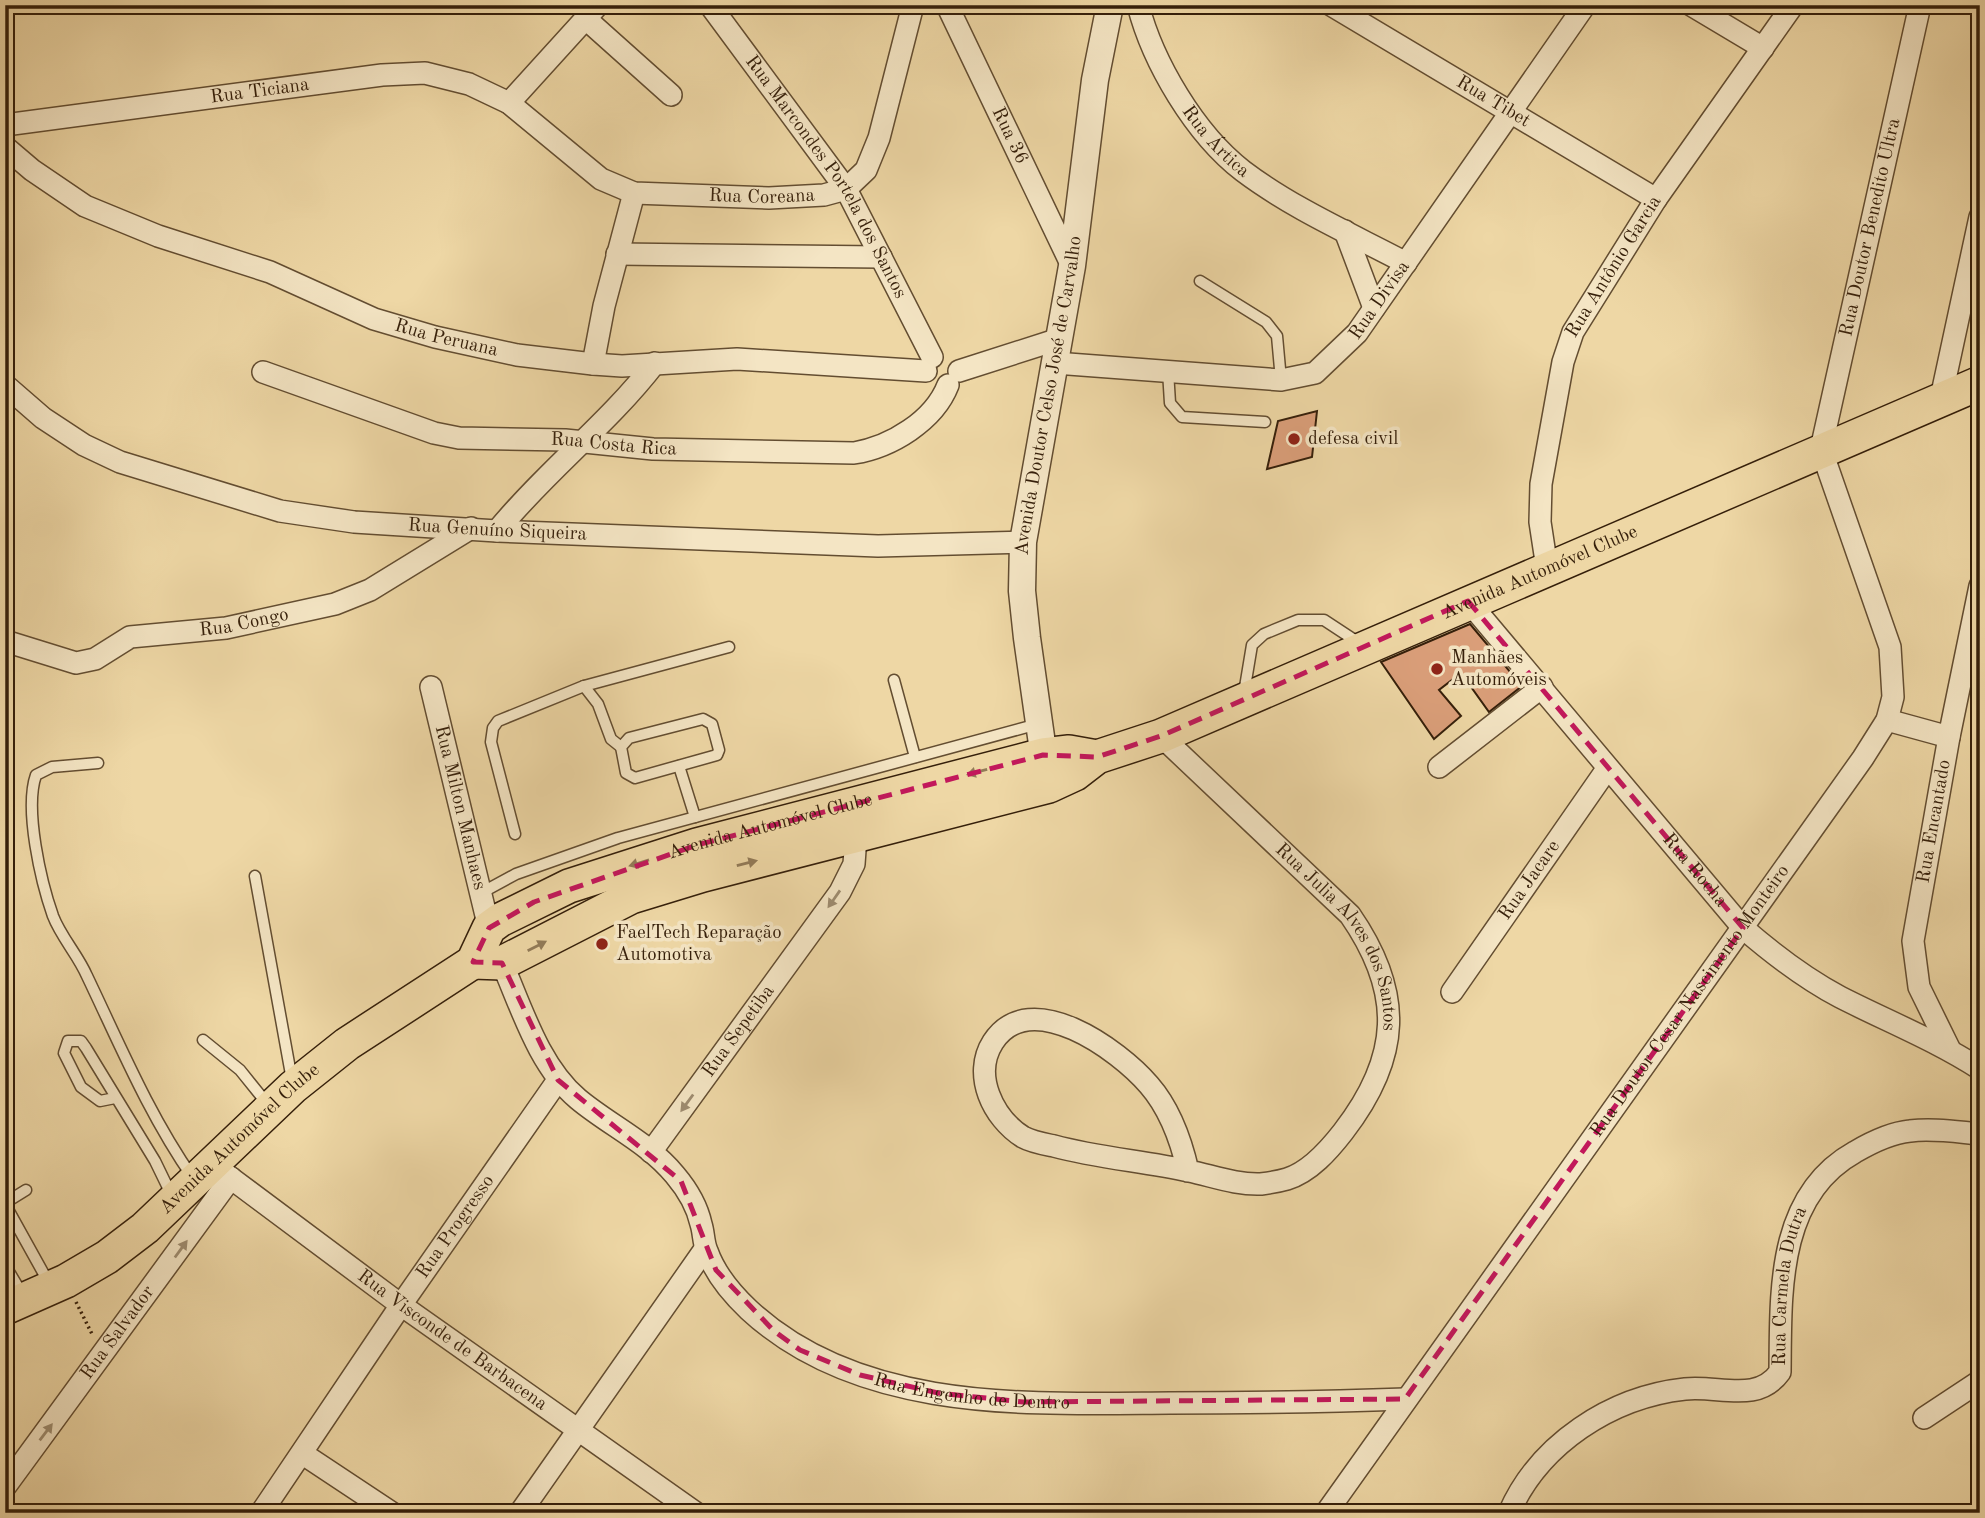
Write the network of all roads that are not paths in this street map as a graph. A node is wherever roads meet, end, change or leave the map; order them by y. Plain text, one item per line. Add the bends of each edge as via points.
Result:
1 (710, 5) edge
2 (913, 5) edge
3 (947, 5) edge
4 (1110, 5) edge
5 (1138, 5) edge
6 (1331, 5) edge
7 (1585, 5) edge
8 (1691, 5) edge
9 (1793, 5) edge
10 (1920, 5) edge
11 (592, 12) edge
12 (1763, 48) junction
13 (671, 95) dead end
14 (509, 103) junction
15 (1510, 111) junction
16 (5, 125) edge
17 (5, 147) edge
18 (846, 189) junction
19 (634, 193) junction
20 (1656, 200) junction
21 (1980, 217) edge
22 (1345, 231) junction
23 (617, 254) junction
24 (881, 257) junction
25 (1406, 263) junction
26 (1072, 265) junction
27 (1199, 281) dead end
28 (1374, 308) junction
29 (1057, 351) junction
30 (655, 363) junction
31 (593, 364) junction
32 (929, 364) junction
33 (1168, 371) junction
34 (263, 372) dead end
35 (953, 378) junction
36 (1281, 380) junction
37 (1980, 383) edge
38 (5, 385) edge
39 (1941, 398) junction
40 (1265, 422) dead end
41 (583, 441) junction
42 (1821, 449) junction
43 (471, 528) junction
44 (497, 531) junction
45 (1023, 542) junction
46 (1546, 568) junction
47 (1980, 586) edge
48 (1468, 601) junction
49 (5, 640) edge
50 (1364, 646) junction
51 (729, 647) dead end
52 (894, 680) dead end
53 (584, 686) junction
54 (431, 687) dead end
55 (1542, 687) junction
56 (1243, 699) junction
57 (1887, 720) junction
58 (1161, 736) junction
59 (1949, 737) junction
60 (621, 747) junction
61 (1043, 755) junction
62 (915, 757) junction
63 (98, 762) dead end
64 (679, 766) junction
65 (1439, 767) dead end
66 (1607, 769) junction
67 (871, 800) junction
68 (515, 834) dead end
69 (856, 836) junction
70 (698, 846) junction
71 (255, 876) dead end
72 (481, 893) junction
73 (1743, 928) junction
74 (489, 929) junction
75 (487, 962) junction
76 (1452, 992) dead end
77 (203, 1040) dead end
78 (1951, 1050) junction
79 (1980, 1069) edge
80 (558, 1080) junction
81 (115, 1098) junction
82 (282, 1098) junction
83 (1980, 1134) edge
84 (651, 1152) junction
85 (1188, 1171) junction
86 (203, 1181) junction
87 (26, 1190) dead end
88 (5, 1203) edge
89 (705, 1249) junction
90 (5, 1265) edge
91 (37, 1294) edge
92 (401, 1305) junction
93 (1980, 1381) edge
94 (1405, 1399) junction
95 (1924, 1418) dead end
96 (577, 1430) junction
97 (303, 1454) junction
98 (5, 1487) edge
99 (261, 1513) edge
100 (392, 1513) edge
101 (520, 1513) edge
102 (696, 1513) edge
103 (1326, 1513) edge
104 (1509, 1513) edge

1 - 18 street, Rua Marcondes Portela dos Santos
2 - 18 street via 880,138 866,170
3 - 26 street, Rua 36
4 - 26 street, Avenida Doutor Celso José de Carvalho via 1095,80
5 - 22 street, Rua Ártica via 1170,82 1212,142 1258,181
6 - 15 street, Rua Tibet
7 - 15 street, Rua Divisa
8 - 12 street
9 - 12 street, Rua Antônio Garcia
10 - 42 street, Rua Doutor Benedito Ultra
11 - 13 street
11 - 14 street
12 - 20 street, Rua Antônio Garcia
14 - 16 street, Rua Ticiana via 469,84 425,73
14 - 19 street, Rua Coreana via 601,179
15 - 20 street, Rua Tibet
15 - 25 street, Rua Divisa
17 - 31 street, Rua Peruana via 85,206 158,236 270,272 374,319 517,355
18 - 19 street, Rua Coreana via 769,198
18 - 24 street, Rua Marcondes Portela dos Santos
19 - 23 street
20 - 46 street, Rua Antônio Garcia via 1573,332 1563,362 1541,484
21 - 39 street
22 - 25 street, Rua Ártica
22 - 28 street
23 - 24 street
23 - 31 street
24 - 32 street, Rua Marcondes Portela dos Santos
25 - 28 street, Rua Divisa
26 - 29 street, Avenida Doutor Celso José de Carvalho
27 - 36 lane via 1266,322 1277,336
28 - 36 street, Rua Divisa via 1338,354 1315,373
29 - 33 street, Rua Divisa
29 - 35 street
29 - 45 street, Avenida Doutor Celso José de Carvalho
30 - 31 street, Rua Peruana
30 - 32 street, Rua Peruana via 737,359
30 - 41 street
32 - 35 street via 934,383
32 - 35 street via 940,353 950,355 957,361
33 - 36 street, Rua Divisa
33 - 40 lane via 1170,403 1182,416
34 - 41 street, Rua Costa Rica via 434,433 459,438
35 - 41 street, Rua Costa Rica via 923,419 872,450 653,449
37 - 39 main road, Avenida Automóvel Clube
38 - 43 street, Rua Genuíno Siqueira via 84,445 200,489 280,511 341,521
39 - 42 main road, Avenida Automóvel Clube
41 - 44 street
42 - 46 main road, Avenida Automóvel Clube
42 - 57 street, Rua Doutor Cesar Nascimento Monteiro via 1890,647 1893,697
43 - 44 street, Rua Genuíno Siqueira
43 - 49 street, Rua Congo via 370,590 284,618 130,637 86,663
44 - 45 street, Rua Genuíno Siqueira via 878,546
45 - 61 street, Avenida Doutor Celso José de Carvalho via 1022,591
46 - 48 main road, Avenida Automóvel Clube
47 - 59 street, Rua Encantado
48 - 50 main road, Avenida Automóvel Clube
48 - 55 street, Rua Rocha
50 - 56 main road, Avenida Automóvel Clube
50 - 56 lane via 1324,620 1297,620 1264,634 1252,645
51 - 53 lane
52 - 62 lane
53 - 60 lane via 598,704 611,739
53 - 68 lane via 504,717 493,728 491,742
54 - 72 street, Rua Milton Manhaes
55 - 65 street
55 - 66 street, Rua Rocha
56 - 58 main road, Avenida Automóvel Clube
57 - 59 street
57 - 73 street, Rua Doutor Cesar Nascimento Monteiro
58 - 61 main road, Avenida Automóvel Clube via 1097,757 1069,752
58 - 85 street, Rua Julia Alves dos Santos via 1350,915 1383,976 1388,1019 1383,1068 1361,1109 1313,1164 1290,1179 1261,1184
59 - 78 street, Rua Encantado via 1913,941 1919,987
60 - 64 lane via 630,777
60 - 64 lane via 629,738 708,720 717,755
61 - 62 lane
61 -> 67 main road, Avenida Automóvel Clube
61 - 69 main road, Avenida Automóvel Clube
62 - 70 lane
63 - 86 lane via 52,767 36,775 30,791 43,883 54,919 83,966 169,1144
64 - 70 lane
66 - 73 street, Rua Rocha
66 - 76 street, Rua Jacare
67 - 69 main road via 859,817
67 - 70 main road, Avenida Automóvel Clube
70 -> 69 main road, Avenida Automóvel Clube
69 -> 84 street, Rua Sepetiba via 853,864 840,892
70 - 72 lane via 551,860
70 -> 74 main road, Avenida Automóvel Clube via 569,886
75 -> 70 main road, Avenida Automóvel Clube via 631,897
71 - 82 lane
72 - 74 street, Rua Milton Manhaes
73 - 78 street, Rua Rocha via 1809,979
73 - 94 street, Rua Doutor Cesar Nascimento Monteiro
74 - 75 main road
75 - 80 street
75 - 82 main road, Avenida Automóvel Clube via 347,1044
77 - 82 lane
78 - 79 street, Rua Rocha
80 - 84 street
80 - 92 street, Rua Progresso
81 - 81 lane via 81,1041 68,1041 64,1053 81,1087 100,1101
81 - 86 lane via 155,1161
82 - 86 main road, Avenida Automóvel Clube
83 - 104 street, Rua Carmela Dutra via 1910,1131 1886,1136 1838,1161 1815,1184 1789,1240 1781,1300 1780,1372 1773,1382 1746,1392 1685,1389 1643,1396 1612,1410 1570,1435 1536,1466
84 - 89 street, Rua Engenho de Dentro via 681,1181 693,1202
85 - 85 street, Rua Julia Alves dos Santos via 1025,1139 1005,1123 991,1102 985,1060 993,1041 1007,1027 1028,1018 1078,1030 1115,1054 1149,1085 1166,1110 1180,1138
86 - 91 main road, Avenida Automóvel Clube via 116,1249
86 - 92 street, Rua Visconde de Barbacena
98 -> 86 street, Rua Salvador via 103,1357
87 - 88 lane
88 - 91 lane
89 - 94 street, Rua Engenho de Dentro via 729,1289 800,1350 839,1368 904,1386 1023,1402
89 - 96 street
90 - 91 lane
92 - 96 street, Rua Visconde de Barbacena
92 - 97 street, Rua Progresso
93 - 95 street
94 - 103 street, Rua Doutor Cesar Nascimento Monteiro
96 - 101 street
96 - 102 street, Rua Visconde de Barbacena
97 - 99 street, Rua Progresso
97 - 100 street

